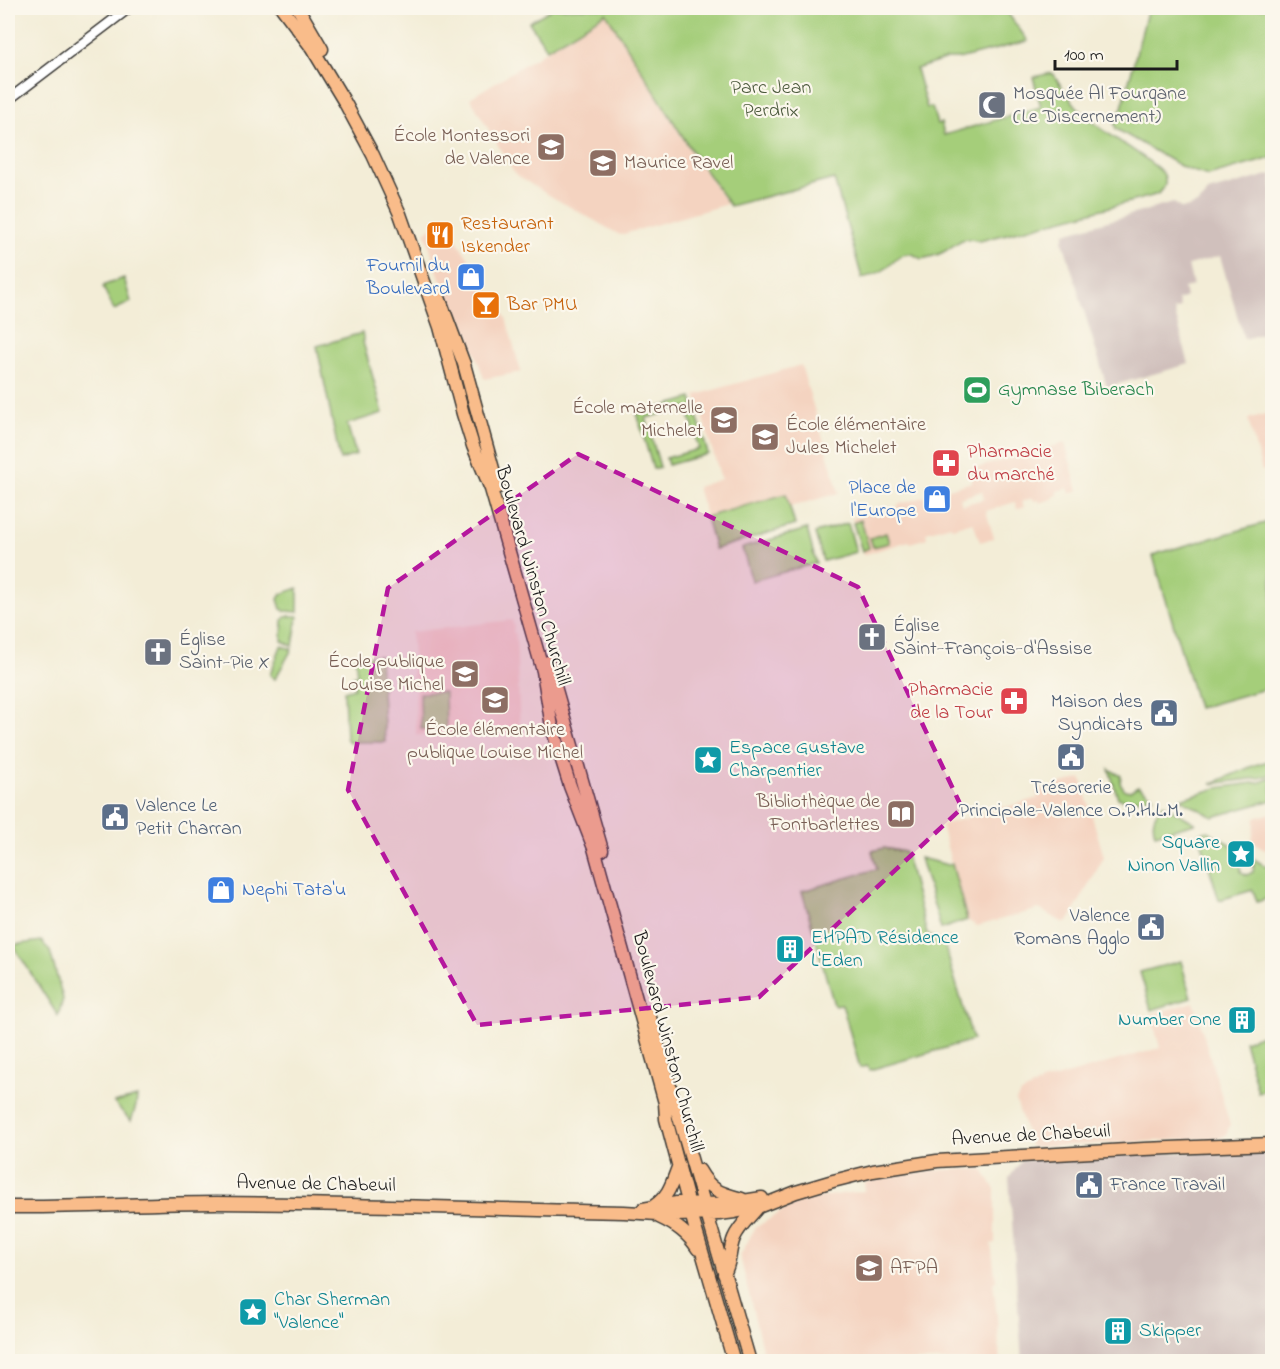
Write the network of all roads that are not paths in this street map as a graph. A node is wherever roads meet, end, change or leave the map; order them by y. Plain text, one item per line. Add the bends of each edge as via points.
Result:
1 (129, 8) edge
2 (282, 8) edge
3 (298, 8) edge
4 (8, 100) edge
5 (1272, 1144) edge
6 (688, 1147) junction
7 (679, 1165) junction
8 (753, 1204) junction
9 (12, 1208) edge
10 (685, 1209) junction
11 (705, 1209) junction
12 (654, 1211) junction
13 (705, 1260) junction
14 (724, 1274) junction
15 (734, 1362) edge
16 (750, 1362) edge

1 - 4 street
2 - 7 main road, Boulevard Winston Churchill via 318,57 373,155 400,214 440,327 543,671 552,727 594,848
3 - 6 main road, Boulevard Winston Churchill via 380,152 460,352
5 - 8 main road, Avenue de Chabeuil via 937,1161 873,1171
6 - 8 main road via 714,1189
6 - 11 main road, Boulevard Winston Churchill
7 - 10 main road, Boulevard Winston Churchill
7 - 12 main road via 669,1192
8 - 11 main road, Avenue de Chabeuil via 735,1212
8 - 14 main road via 734,1239
9 - 12 main road, Avenue de Chabeuil via 216,1203
10 - 11 main road, Avenue de Chabeuil
10 - 12 main road, Avenue de Chabeuil
10 - 13 main road, Boulevard Winston Churchill
11 - 14 main road, Boulevard Winston Churchill
12 - 13 main road, Avenue de Chabeuil via 692,1239
13 - 15 main road
14 - 16 main road, Boulevard Winston Churchill

